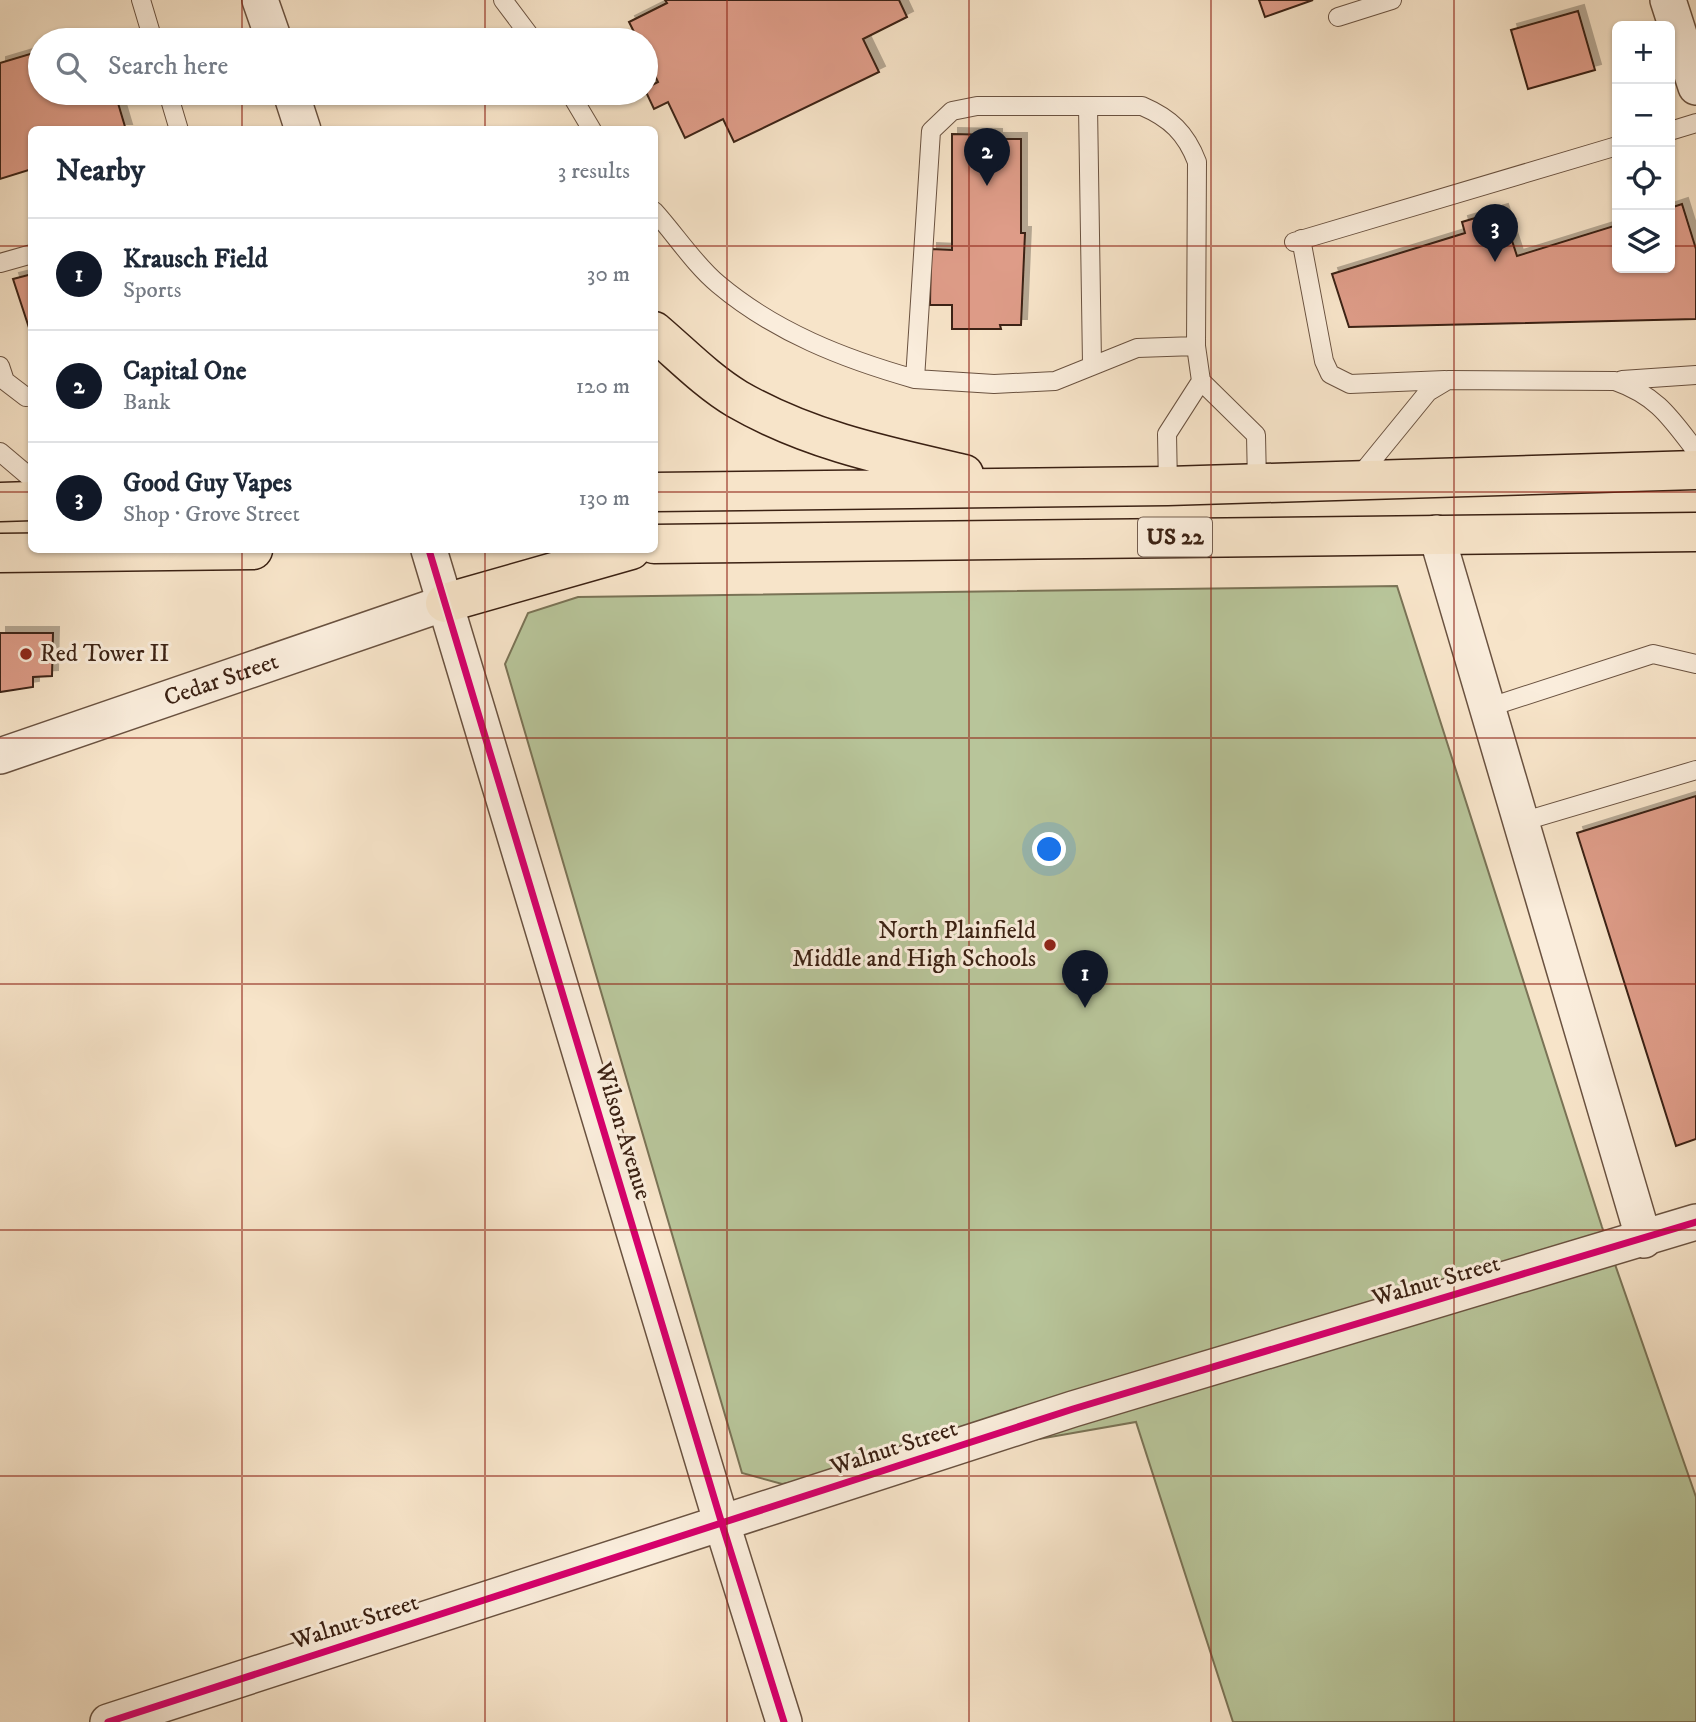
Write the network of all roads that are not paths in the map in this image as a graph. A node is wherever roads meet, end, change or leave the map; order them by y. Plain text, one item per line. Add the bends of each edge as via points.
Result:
1 (141, 0) edge
2 (503, 0) edge
3 (1392, 0) edge
4 (1668, 0) edge
5 (267, 2) edge
6 (1338, 17) dead end
7 (149, 28) edge
8 (272, 28) edge
9 (524, 28) edge
10 (1696, 88) edge
11 (172, 105) edge
12 (295, 105) edge
13 (577, 105) edge
14 (1088, 106) junction
15 (1696, 123) edge
16 (178, 126) edge
17 (302, 126) edge
18 (590, 126) edge
19 (1675, 129) edge
20 (1614, 147) edge
21 (658, 216) edge
22 (28, 256) edge
23 (0, 263) edge
24 (658, 334) edge
25 (1196, 346) junction
26 (1092, 364) junction
27 (0, 366) edge
28 (1696, 375) edge
29 (915, 379) junction
30 (1448, 380) junction
31 (1615, 381) junction
32 (1201, 382) junction
33 (28, 397) edge
34 (1696, 451) edge
35 (0, 452) edge
36 (1696, 470) edge
37 (28, 476) edge
38 (1355, 481) junction
39 (1257, 483) junction
40 (1168, 486) junction
41 (1099, 487) junction
42 (658, 492) edge
43 (28, 501) edge
44 (0, 502) edge
45 (1624, 531) junction
46 (1696, 532) edge
47 (1436, 533) junction
48 (658, 544) edge
49 (0, 553) edge
50 (28, 553) edge
51 (430, 553) edge
52 (620, 553) edge
53 (1696, 560) edge
54 (445, 603) junction
55 (1696, 664) edge
56 (1488, 708) junction
57 (0, 756) edge
58 (1696, 770) edge
59 (1521, 822) junction
60 (1696, 1222) edge
61 (1644, 1240) junction
62 (722, 1524) junction
63 (107, 1722) edge
64 (784, 1722) edge

1 - 7 lane
2 - 9 lane
3 - 6 lane
4 - 10 street
5 - 8 street
11 - 16 lane
12 - 17 street
13 - 18 lane
14 - 25 lane via 1142,106 1167,117 1189,142 1197,162
14 - 26 lane
14 - 29 lane via 978,106 952,111 931,131
15 - 19 lane
20 - 30 lane via 1298,241 1330,374 1350,384
21 - 29 lane via 718,283 804,341
22 - 23 lane
24 - 41 highway via 735,398 798,430 852,448 968,474
25 - 26 lane via 1137,348
25 - 32 lane
26 - 29 lane via 1055,381 993,384
27 - 33 lane via 5,381
28 - 31 lane
30 - 31 lane
30 - 38 lane via 1428,392
31 - 34 lane via 1658,403
32 - 39 lane via 1256,435
32 - 40 lane via 1167,433
35 - 37 lane
36 - 38 highway, US 22
38 - 39 highway, US 22
39 - 40 highway, US 22
40 - 41 highway, US 22
41 - 42 highway, US 22
43 - 44 highway
45 - 46 highway, US 22
45 - 47 highway, US 22
45 - 53 highway
47 - 48 highway, US 22
47 - 56 street
49 - 50 highway
51 - 54 street, Wilson Avenue
52 - 54 highway
54 - 57 street, Cedar Street
54 - 62 street, Wilson Avenue
55 - 56 lane via 1653,654
56 - 59 street
58 - 59 lane
59 - 61 street
60 - 61 street, Walnut Street
61 - 62 street, Walnut Street via 1073,1409
62 - 63 street, Walnut Street
62 - 64 street, Wilson Avenue

